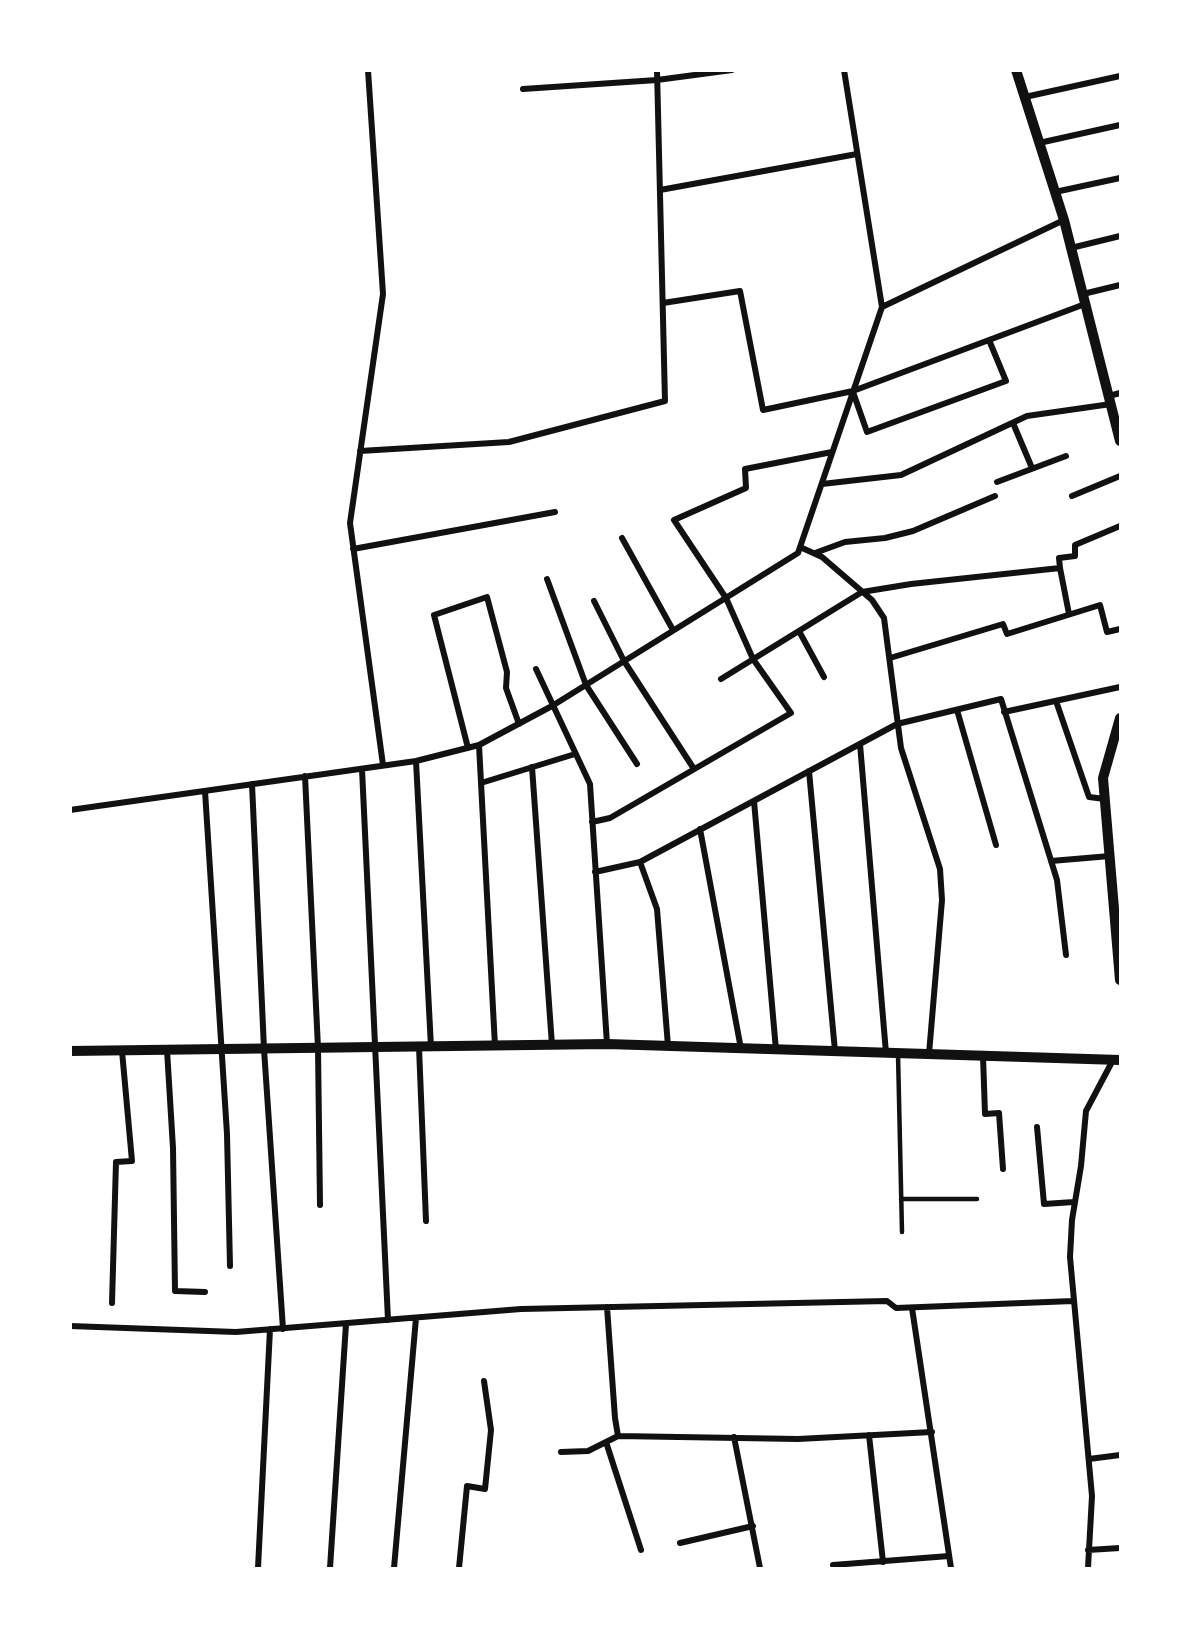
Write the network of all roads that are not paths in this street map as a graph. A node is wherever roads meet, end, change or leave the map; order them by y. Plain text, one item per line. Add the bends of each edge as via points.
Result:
1 (368, 70) edge
2 (657, 70) edge
3 (732, 70) edge
4 (844, 70) edge
5 (1016, 70) edge
6 (1120, 76) edge
7 (657, 80) junction
8 (523, 89) dead end
9 (1025, 97) junction
10 (1120, 125) edge
11 (1039, 142) junction
12 (857, 154) junction
13 (1120, 178) edge
14 (660, 190) junction
15 (1055, 192) junction
16 (1064, 220) junction
17 (1120, 236) edge
18 (1071, 248) junction
19 (1120, 285) edge
20 (1084, 299) junction
21 (663, 303) junction
22 (882, 307) junction
23 (989, 340) junction
24 (853, 391) junction
25 (1120, 393) edge
26 (1110, 400) junction
27 (1013, 423) junction
28 (1120, 441) edge
29 (360, 451) junction
30 (832, 452) junction
31 (1066, 456) dead end
32 (1032, 468) junction
33 (1120, 476) edge
34 (997, 482) dead end
35 (822, 484) junction
36 (995, 496) dead end
37 (1072, 496) dead end
38 (555, 512) dead end
39 (1120, 526) edge
40 (622, 538) dead end
41 (800, 547) junction
42 (353, 549) junction
43 (815, 553) junction
44 (1060, 568) junction
45 (547, 579) dead end
46 (862, 592) junction
47 (726, 598) junction
48 (594, 601) dead end
49 (1069, 614) junction
50 (1120, 629) edge
51 (673, 630) junction
52 (799, 631) junction
53 (890, 658) junction
54 (753, 659) junction
55 (624, 661) junction
56 (536, 669) dead end
57 (824, 677) dead end
58 (721, 679) dead end
59 (586, 685) junction
60 (1120, 687) edge
61 (1056, 701) junction
62 (552, 706) junction
63 (957, 710) junction
64 (1004, 712) junction
65 (1120, 718) edge
66 (519, 724) junction
67 (897, 724) junction
68 (860, 744) junction
69 (479, 745) junction
70 (468, 748) junction
71 (575, 754) junction
72 (416, 761) junction
73 (637, 764) dead end
74 (383, 765) junction
75 (532, 767) junction
76 (362, 769) junction
77 (694, 769) junction
78 (809, 771) junction
79 (305, 776) junction
80 (482, 783) junction
81 (252, 784) junction
82 (205, 791) junction
83 (1105, 799) junction
84 (754, 801) junction
85 (70, 810) edge
86 (592, 822) junction
87 (700, 829) junction
88 (996, 845) dead end
89 (1110, 856) junction
90 (1051, 861) junction
91 (640, 862) junction
92 (596, 872) junction
93 (1117, 898) edge
94 (1066, 955) dead end
95 (1119, 955) edge
96 (1120, 980) edge
97 (608, 1044) junction
98 (552, 1045) junction
99 (495, 1046) junction
100 (668, 1046) junction
101 (375, 1047) junction
102 (419, 1047) junction
103 (431, 1047) junction
104 (318, 1048) junction
105 (264, 1049) junction
106 (741, 1049) junction
107 (122, 1050) junction
108 (167, 1050) junction
109 (219, 1050) junction
110 (776, 1050) junction
111 (70, 1051) edge
112 (835, 1051) junction
113 (886, 1053) junction
114 (898, 1053) junction
115 (929, 1054) junction
116 (983, 1056) junction
117 (1117, 1060) edge
118 (1037, 1127) dead end
119 (1003, 1169) dead end
120 (901, 1199) junction
121 (977, 1199) dead end
122 (1074, 1202) junction
123 (320, 1205) dead end
124 (426, 1221) dead end
125 (902, 1232) dead end
126 (230, 1266) dead end
127 (205, 1292) dead end
128 (1073, 1300) junction
129 (112, 1303) dead end
130 (607, 1307) junction
131 (912, 1308) junction
132 (416, 1318) junction
133 (388, 1320) junction
134 (346, 1324) junction
135 (70, 1326) edge
136 (270, 1329) junction
137 (283, 1329) junction
138 (484, 1381) dead end
139 (932, 1432) junction
140 (868, 1435) junction
141 (618, 1436) junction
142 (734, 1437) junction
143 (606, 1442) junction
144 (561, 1452) dead end
145 (1120, 1455) edge
146 (1089, 1459) junction
147 (753, 1526) junction
148 (681, 1543) dead end
149 (1120, 1548) edge
150 (641, 1550) dead end
151 (1088, 1550) junction
152 (949, 1556) junction
153 (883, 1562) junction
154 (833, 1565) dead end
155 (258, 1569) edge
156 (330, 1569) edge
157 (394, 1569) edge
158 (459, 1569) edge
159 (760, 1569) edge
160 (951, 1569) edge
161 (1089, 1569) edge

1 - 29 street via 382,294
2 - 7 street
3 - 7 street
4 - 12 street
5 - 9 street
6 - 9 street
7 - 8 street
7 - 14 street
9 - 11 street
10 - 11 street
11 - 15 street
12 - 14 street
12 - 22 street
13 - 15 street
14 - 21 street
15 - 16 street
16 - 18 street
16 - 22 street
17 - 18 street
18 - 20 street
19 - 20 street
20 - 23 street
20 - 26 street
21 - 24 street via 740,291 763,410
21 - 29 street via 664,401 509,442
22 - 24 street
23 - 24 street
23 - 24 street via 1006,381 867,432
24 - 30 street
25 - 26 street
26 - 27 street via 1026,416
26 - 28 street
27 - 32 street
27 - 35 street via 901,476
29 - 42 street via 350,523
30 - 35 street
30 - 47 street via 745,469 746,488 674,520
31 - 32 street
32 - 34 street
33 - 37 street
35 - 41 street
36 - 43 street via 913,531 845,542
38 - 42 street
39 - 44 street via 1075,545 1075,556 1059,558
40 - 51 street
41 - 43 street
41 - 47 street via 798,553
42 - 74 street
43 - 46 street
44 - 46 street
44 - 49 street
45 - 59 street
46 - 52 street
46 - 53 street via 884,618
47 - 51 street
47 - 54 street
48 - 55 street
49 - 50 street via 1100,605 1107,632
49 - 53 street via 1007,634 1003,624
51 - 55 street
52 - 54 street
52 - 57 street
53 - 67 street
54 - 58 street
54 - 77 street via 790,713
55 - 59 street
55 - 77 street
56 - 62 street
59 - 62 street
59 - 73 street
60 - 61 street
61 - 64 street
61 - 83 street via 1089,797
62 - 66 street
62 - 71 street
63 - 64 street via 1001,699
63 - 67 street
63 - 88 street
64 - 90 street
65 - 83 street via 1103,778
66 - 69 street
66 - 70 street via 506,688 507,672 487,597 434,615
67 - 68 street
67 - 115 street via 940,869 942,900
68 - 78 street
68 - 113 street
69 - 70 street
69 - 80 street
70 - 72 street
71 - 75 street
71 - 86 street via 590,784
72 - 74 street
72 - 103 street
74 - 76 street
75 - 80 street
75 - 98 street
76 - 79 street
76 - 101 street
77 - 86 street via 610,818
78 - 84 street
78 - 112 street
79 - 81 street
79 - 104 street
80 - 99 street
81 - 82 street
81 - 105 street
82 - 85 street
82 - 109 street
83 - 89 street
84 - 87 street
84 - 110 street
86 - 92 street
87 - 91 street
87 - 106 street
89 - 90 street
89 - 93 street
90 - 94 street
91 - 92 street
91 - 100 street via 657,909
92 - 97 street
93 - 95 street
95 - 96 street
97 - 98 street
97 - 100 street
98 - 99 street
99 - 103 street
100 - 106 street
101 - 102 street
101 - 104 street
101 - 133 street
102 - 103 street
102 - 124 street
104 - 105 street
104 - 123 street
105 - 109 street
105 - 137 street
106 - 110 street
107 - 108 street
107 - 111 street
107 - 129 street via 132,1161 116,1162
108 - 109 street
108 - 127 street via 174,1148 175,1291
109 - 126 street via 227,1134
110 - 112 street
112 - 113 street
113 - 114 street
114 - 115 street
114 - 120 lane
115 - 116 street
116 - 117 street
116 - 119 street via 985,1114 999,1113
117 - 122 street via 1086,1111
118 - 122 street via 1044,1204
120 - 121 lane
120 - 125 lane
122 - 128 street via 1070,1257
128 - 131 street
128 - 146 street
130 - 131 street via 887,1301 896,1308
130 - 132 street
130 - 141 street
131 - 139 street
132 - 133 street
132 - 157 street
133 - 134 street
134 - 137 street
134 - 156 street
135 - 136 street via 236,1332
136 - 137 street
136 - 155 street
138 - 158 street via 491,1430 485,1489 467,1486
139 - 140 street
139 - 152 street
140 - 142 street
140 - 153 street
141 - 142 street
141 - 143 street
142 - 147 street
143 - 144 street via 588,1451
143 - 150 street
145 - 146 street
146 - 151 street via 1092,1496
147 - 148 street
147 - 159 street
149 - 151 street
151 - 161 street
152 - 153 street
152 - 160 street
153 - 154 street

